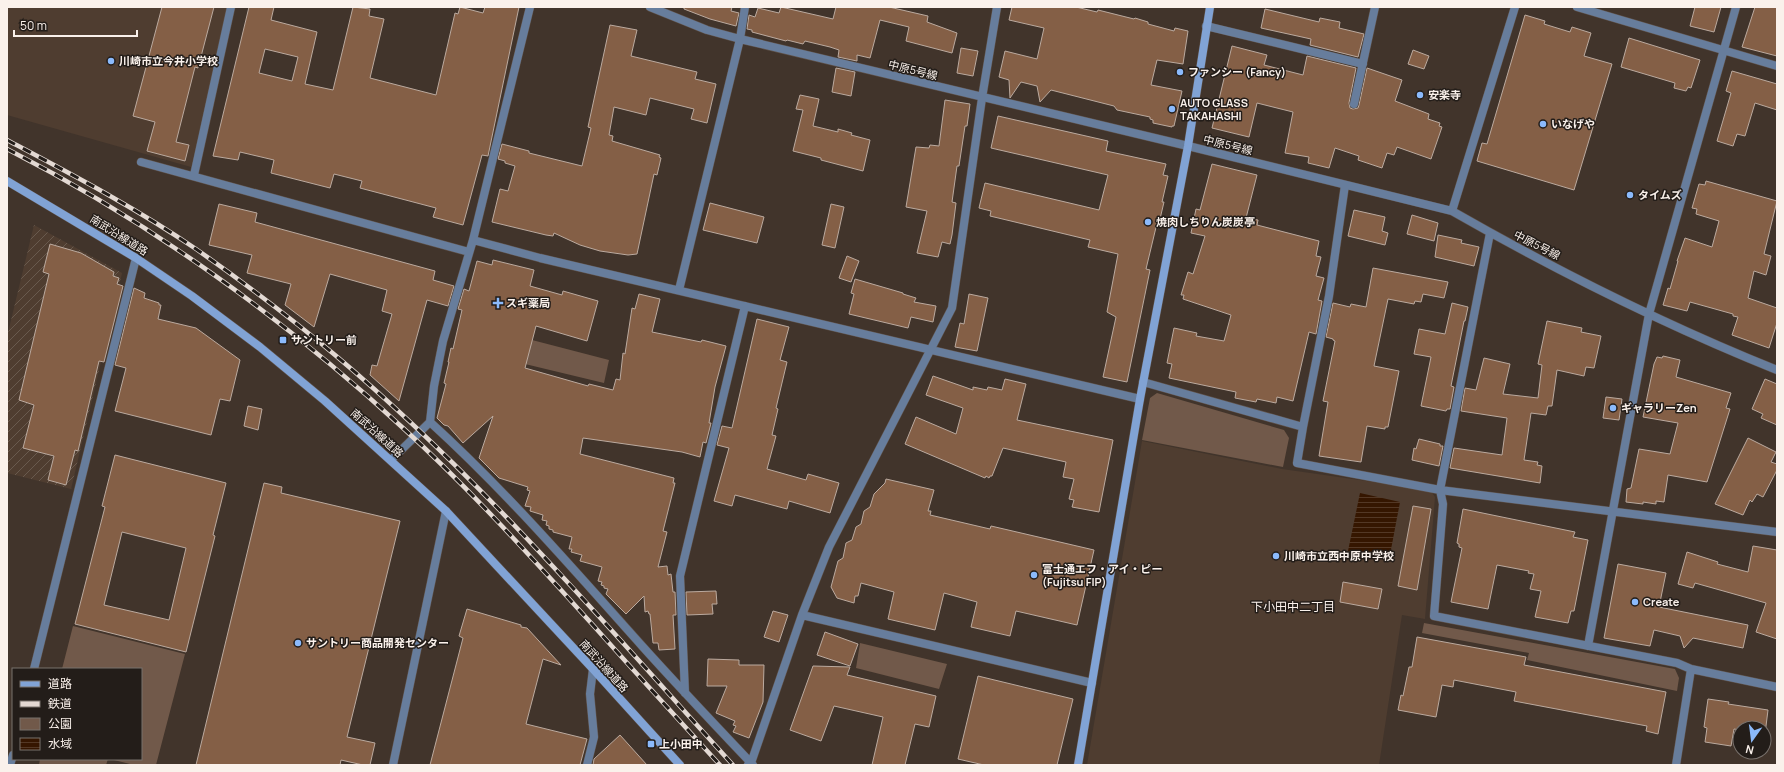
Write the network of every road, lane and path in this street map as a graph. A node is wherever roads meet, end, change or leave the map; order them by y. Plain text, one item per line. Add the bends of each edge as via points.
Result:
1 (231, 7) edge
2 (530, 7) edge
3 (650, 7) edge
4 (745, 7) edge
5 (997, 7) edge
6 (1210, 7) edge
7 (1375, 7) edge
8 (1515, 7) edge
9 (1577, 7) edge
10 (1736, 7) edge
11 (1206, 26) junction
12 (740, 39) junction
13 (1723, 52) junction
14 (1363, 64) junction
15 (1777, 66) edge
16 (982, 98) junction
17 (1354, 104) dead end
18 (1188, 146) junction
19 (141, 162) dead end
20 (194, 176) junction
21 (7, 180) edge
22 (1345, 185) junction
23 (1452, 211) junction
24 (1490, 233) junction
25 (473, 240) junction
26 (469, 252) junction
27 (136, 258) junction
28 (679, 290) junction
29 (745, 306) junction
30 (1649, 314) junction
31 (930, 350) junction
32 (1777, 370) edge
33 (1144, 382) junction
34 (1140, 399) junction
35 (430, 422) junction
36 (1303, 427) junction
37 (391, 460) junction
38 (1440, 490) junction
39 (446, 511) junction
40 (1614, 511) junction
41 (1777, 532) edge
42 (802, 615) junction
43 (1588, 646) junction
44 (34, 668) edge
45 (593, 669) junction
46 (1691, 669) junction
47 (1092, 683) junction
48 (1777, 687) edge
49 (686, 693) junction
50 (750, 764) edge
51 (393, 765) edge
52 (587, 765) edge
53 (680, 765) edge
54 (1078, 765) edge
55 (1676, 765) edge

1 - 20 street
2 - 25 street
3 - 12 street, 中原5号線 via 708,30
4 - 12 street
5 - 16 street
6 - 11 street
7 - 14 street
8 - 23 street
9 - 13 street
10 - 13 street
11 - 14 street
11 - 18 street
12 - 16 street, 中原5号線
12 - 28 street
13 - 15 street
13 - 30 street
14 - 17 street
16 - 18 street, 中原5号線
16 - 31 street via 952,308
18 - 22 street, 中原5号線
18 - 33 street
19 - 20 street
20 - 26 street
21 - 27 street, 南武沿線道路
22 - 23 street, 中原5号線
22 - 36 street via 1329,296
23 - 24 street, 中原5号線
24 - 30 street, 中原5号線
24 - 38 street
25 - 26 street
25 - 28 street
26 - 35 street via 443,341
27 - 37 street, 南武沿線道路 via 192,296 260,348
27 - 44 street
28 - 29 street
29 - 31 street
29 - 49 street via 680,576
30 - 32 street, 中原5号線
30 - 40 street
31 - 34 street
31 - 42 street via 829,547
33 - 34 street
33 - 36 street
34 - 47 street
35 - 37 street
35 - 49 street via 471,459 515,505
36 - 38 street via 1297,463
37 - 39 street, 南武沿線道路
38 - 40 street
38 - 43 street via 1443,504 1434,616
39 - 45 street, 南武沿線道路
39 - 51 street
40 - 41 street
40 - 43 street
42 - 47 street
42 - 50 street
43 - 46 street via 1677,663
45 - 52 street via 590,694 594,737
45 - 53 street, 南武沿線道路
46 - 48 street
46 - 55 street
47 - 54 street
49 - 50 street

